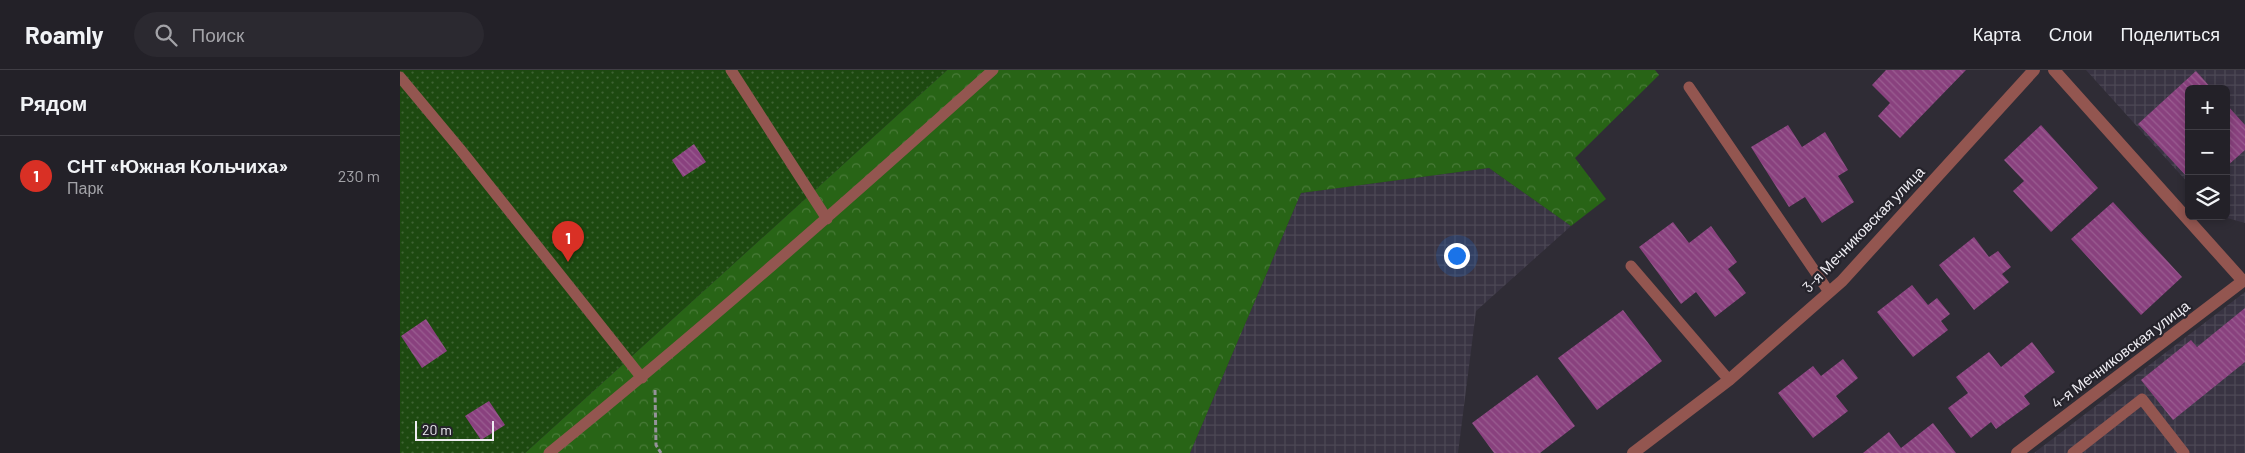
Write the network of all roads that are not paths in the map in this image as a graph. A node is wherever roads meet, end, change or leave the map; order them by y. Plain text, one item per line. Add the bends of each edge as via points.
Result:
1 (731, 70) edge
2 (993, 70) edge
3 (2034, 70) edge
4 (2054, 70) edge
5 (400, 77) edge
6 (1689, 87) dead end
7 (827, 219) junction
8 (1631, 266) dead end
9 (1829, 292) junction
10 (642, 378) junction
11 (1729, 380) junction
12 (549, 453) edge
13 (1633, 453) edge
14 (2017, 453) edge
15 (2073, 453) edge
16 (2184, 453) edge

1 - 7 lane
2 - 7 lane
3 - 9 street, 3-я Мечниковская улица
4 - 14 street, 4-я Мечниковская улица via 2243,281
5 - 10 lane
6 - 9 lane
7 - 10 lane
8 - 11 lane
9 - 11 street, 3-я Мечниковская улица
10 - 12 lane
11 - 13 street, 3-я Мечниковская улица
15 - 16 lane via 2142,399

